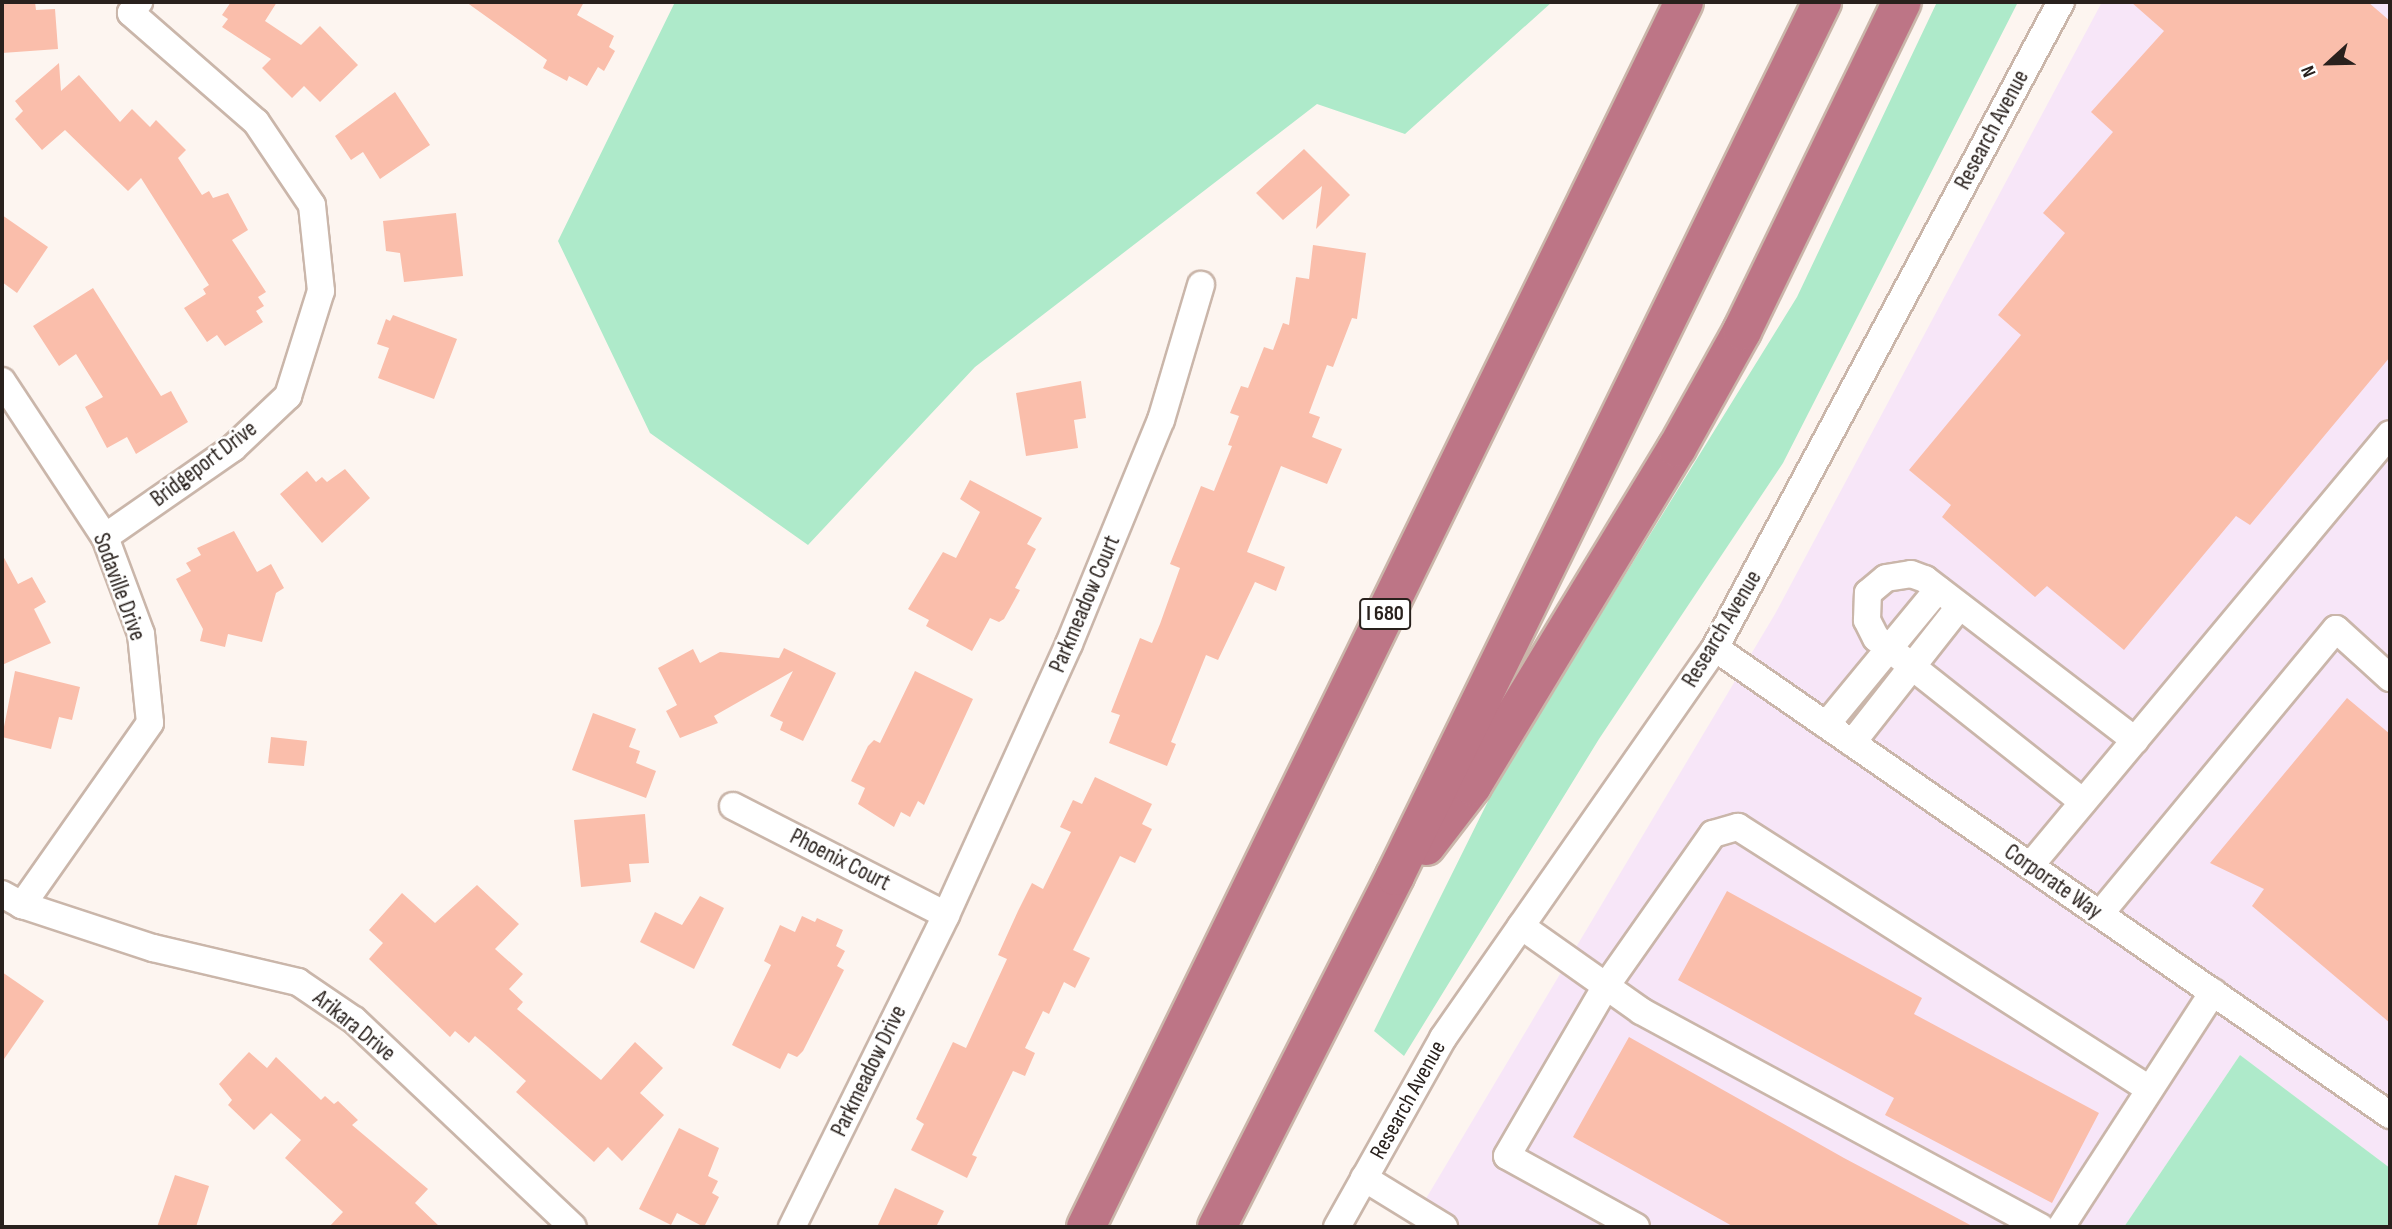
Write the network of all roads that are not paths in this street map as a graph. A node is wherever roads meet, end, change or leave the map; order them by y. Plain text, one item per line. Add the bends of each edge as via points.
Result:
1 (139, 2) edge
2 (1657, 2) edge
3 (1684, 2) edge
4 (1822, 2) edge
5 (1902, 2) edge
6 (2061, 2) edge
7 (1200, 285) dead end
8 (1529, 317) junction
9 (2, 381) edge
10 (2390, 434) edge
11 (104, 537) junction
12 (1938, 589) junction
13 (1960, 606) junction
14 (1715, 648) junction
15 (1891, 650) junction
16 (1913, 667) junction
17 (2390, 678) edge
18 (1826, 725) junction
19 (2135, 740) junction
20 (1852, 743) junction
21 (2083, 802) junction
22 (733, 806) dead end
23 (2030, 866) junction
24 (1395, 876) junction
25 (12, 900) edge
26 (2100, 914) junction
27 (946, 915) junction
28 (1521, 926) junction
29 (1606, 986) junction
30 (2213, 992) junction
31 (2150, 1089) junction
32 (2385, 1101) edge
33 (1364, 1178) junction
34 (573, 1227) edge
35 (792, 1227) edge
36 (1086, 1227) edge
37 (1217, 1227) edge
38 (1337, 1227) edge
39 (1444, 1227) edge
40 (1636, 1227) edge
41 (2040, 1227) edge
42 (2061, 1227) edge

1 - 11 street, Bridgeport Drive via 131,13 256,122 312,205 320,291 288,396 233,448
2 - 8 highway
3 - 8 highway, I 680
4 - 24 highway
5 - 24 highway via 1742,331 1677,448 1472,786 1441,832
6 - 14 street, Research Avenue
7 - 27 street, Parkmeadow Court via 1156,432 1069,645
8 - 36 highway, I 680
9 - 11 street, Sodaville Drive
10 - 19 street
11 - 25 street, Sodaville Drive via 141,634 150,723
12 - 13 street
12 - 15 street
12 - 15 street via 1911,574 1886,578 1868,593 1867,620 1876,638
13 - 16 street
13 - 19 street
14 - 18 street, Corporate Way
14 - 28 street, Research Avenue
15 - 16 street
15 - 18 street
16 - 20 street
16 - 21 street
17 - 26 street via 2336,629
18 - 20 street, Corporate Way
19 - 21 street
20 - 23 street, Corporate Way
21 - 23 street
22 - 27 street, Phoenix Court
23 - 26 street, Corporate Way
24 - 37 highway
25 - 34 street, Arikara Drive via 153,948 298,982 354,1020
26 - 30 street, Corporate Way
27 - 35 street, Parkmeadow Drive
28 - 29 street
28 - 33 street, Research Avenue via 1443,1038
29 - 31 street via 1713,834 1738,827
29 - 40 street via 1507,1156
29 - 41 street via 1641,1011
30 - 31 street
30 - 32 street, Corporate Way
31 - 42 street
33 - 38 street, Research Avenue
33 - 39 street

